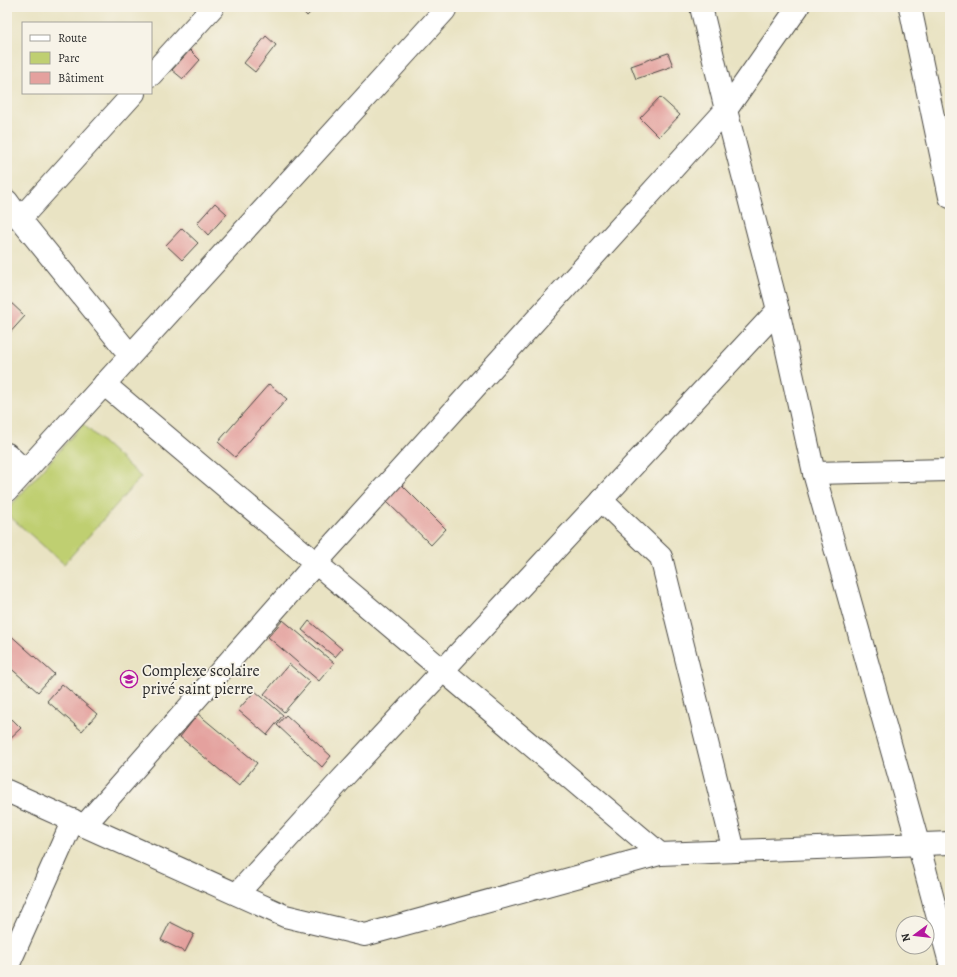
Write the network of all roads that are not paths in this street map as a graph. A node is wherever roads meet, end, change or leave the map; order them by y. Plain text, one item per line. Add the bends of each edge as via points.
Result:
1 (213, 7) edge
2 (701, 7) edge
3 (798, 7) edge
4 (910, 7) edge
5 (445, 10) dead end
6 (152, 74) edge
7 (133, 94) edge
8 (726, 110) junction
9 (950, 197) edge
10 (7, 201) edge
11 (20, 219) junction
12 (778, 310) junction
13 (130, 356) junction
14 (104, 384) junction
15 (7, 454) edge
16 (950, 470) edge
17 (25, 471) junction
18 (814, 473) junction
19 (7, 491) edge
20 (601, 500) junction
21 (316, 563) junction
22 (443, 670) junction
23 (7, 791) edge
24 (78, 823) junction
25 (950, 842) edge
26 (918, 843) junction
27 (734, 851) junction
28 (660, 854) junction
29 (237, 894) junction
30 (950, 963) edge
31 (7, 968) edge

1 - 6 street
2 - 8 street
3 - 8 street
4 - 9 street
5 - 13 street
7 - 11 street
8 - 12 street
8 - 21 street
10 - 11 street
11 - 13 street
12 - 18 street
12 - 20 street
13 - 14 street
14 - 17 street
14 - 21 street
15 - 17 street
16 - 18 street
17 - 19 street
18 - 26 street
20 - 22 street
20 - 27 street via 662,557
21 - 22 street
21 - 24 street
22 - 28 street
22 - 29 street
23 - 24 street
24 - 29 street
24 - 31 street
25 - 26 street
26 - 27 street
26 - 30 street
27 - 28 street
28 - 29 street via 365,935 285,916

